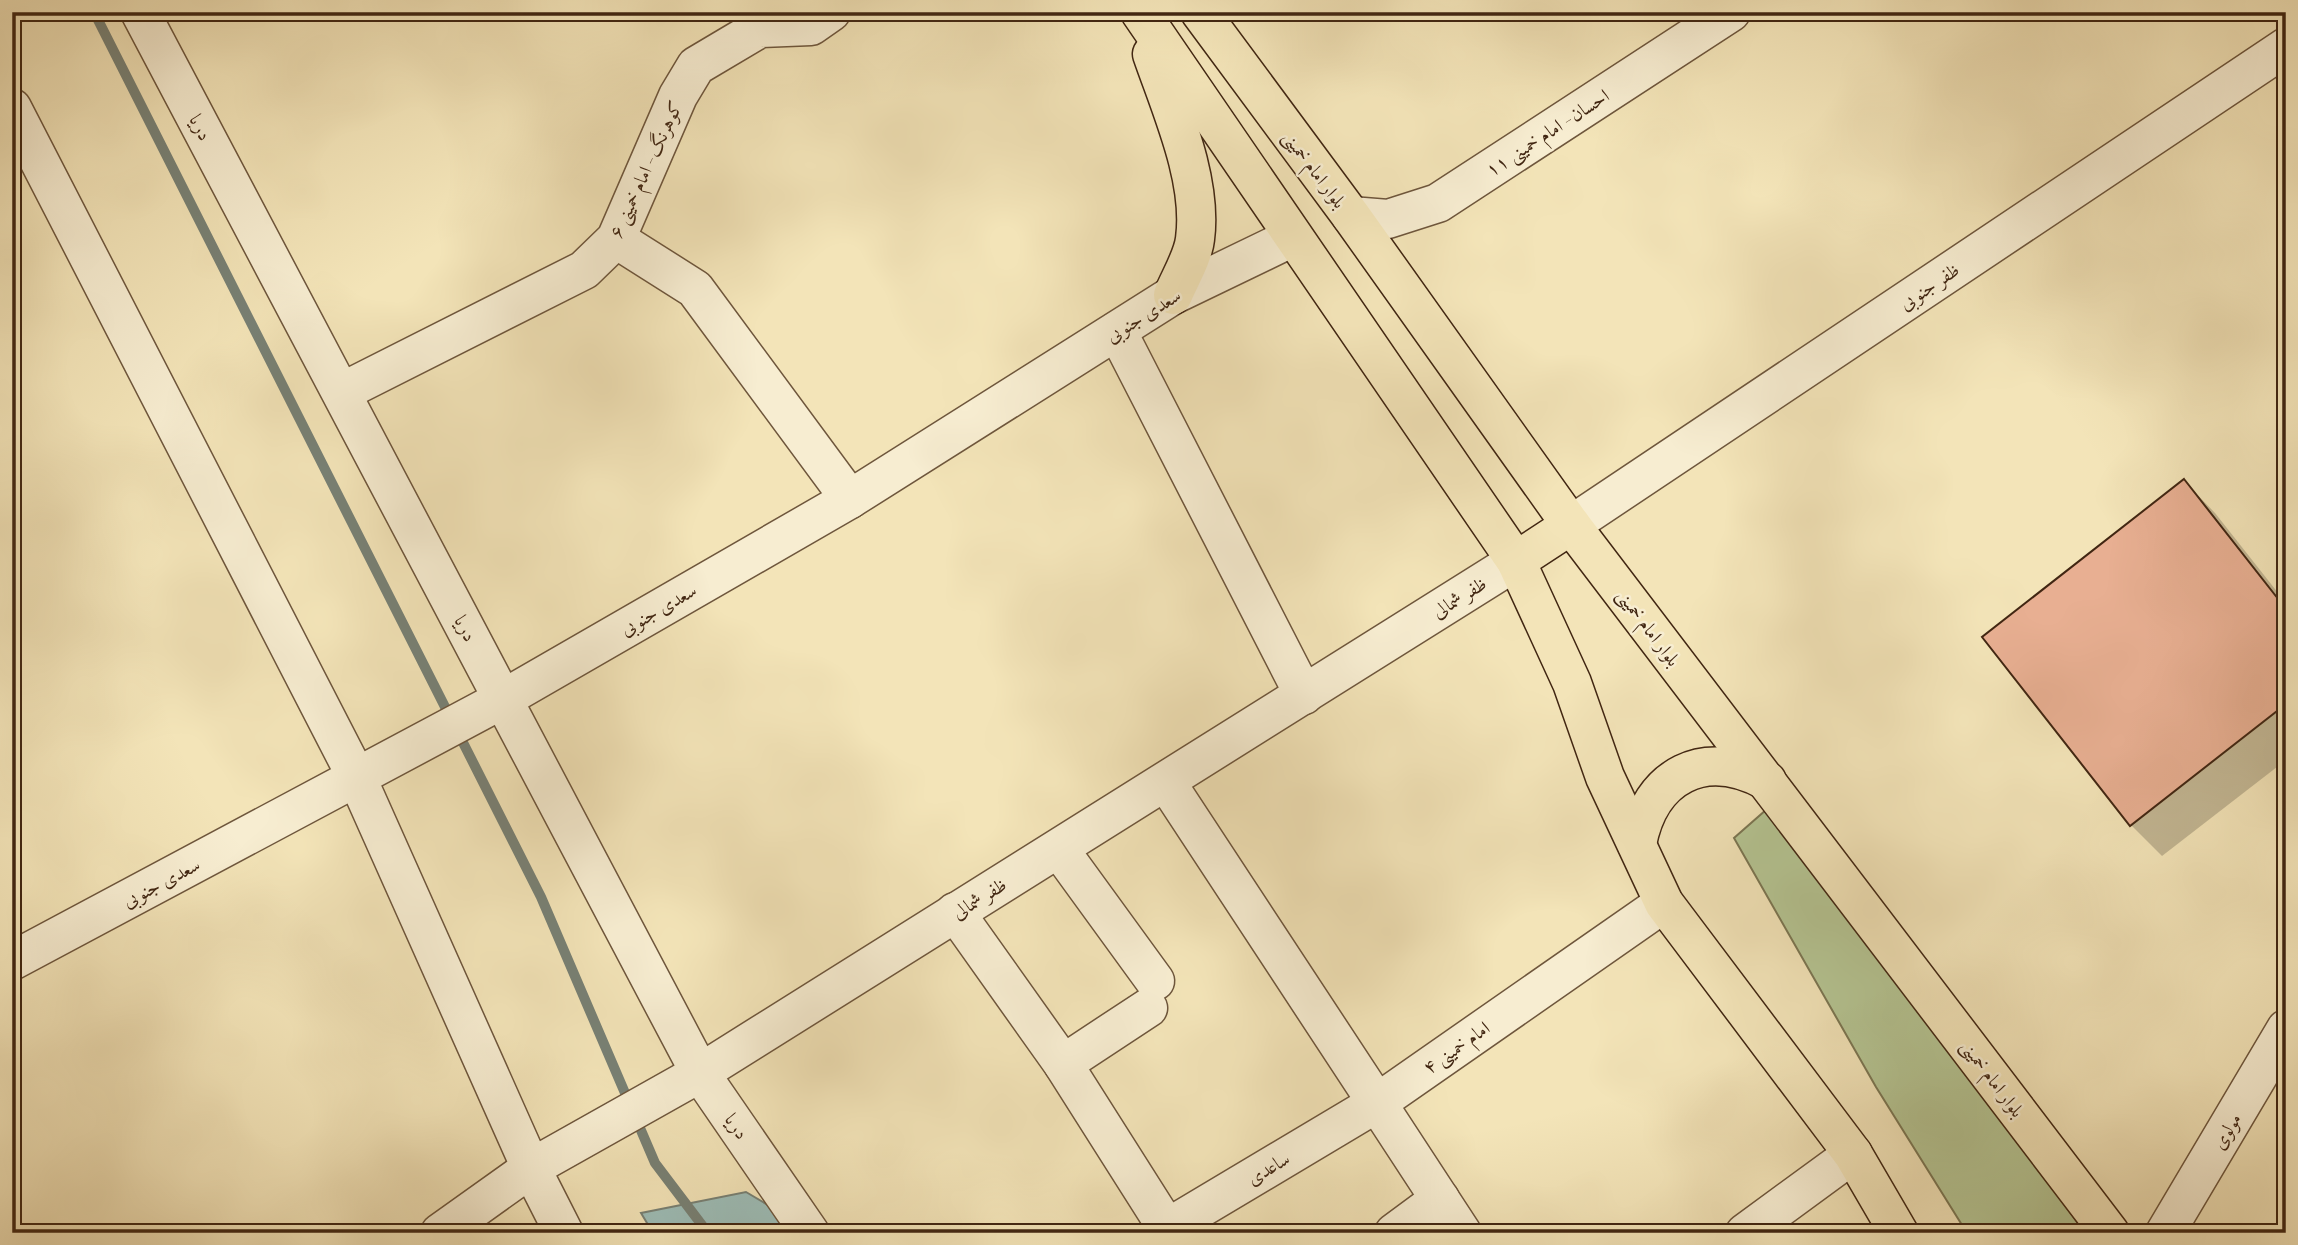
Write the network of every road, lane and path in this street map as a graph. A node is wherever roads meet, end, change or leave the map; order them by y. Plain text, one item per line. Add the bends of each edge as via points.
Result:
1 (140, 12) edge
2 (831, 12) edge
3 (1139, 12) edge
4 (1200, 12) edge
5 (1731, 12) edge
6 (2286, 47) edge
7 (12, 107) edge
8 (1351, 216) junction
9 (1293, 237) junction
10 (616, 239) junction
11 (1173, 295) junction
12 (1117, 331) junction
13 (342, 393) junction
14 (850, 499) junction
15 (1571, 524) junction
16 (1516, 561) junction
17 (1304, 695) junction
18 (503, 699) junction
19 (357, 778) junction
20 (1767, 781) junction
21 (1166, 782) junction
22 (1637, 844) junction
23 (1059, 849) junction
24 (1664, 903) junction
25 (955, 912) junction
26 (12, 961) edge
27 (2286, 1029) edge
28 (1063, 1064) junction
29 (700, 1073) junction
30 (1377, 1102) junction
31 (1853, 1154) junction
32 (531, 1168) junction
33 (1440, 1199) junction
34 (1163, 1230) edge
35 (440, 1233) edge
36 (564, 1233) edge
37 (810, 1233) edge
38 (1394, 1233) edge
39 (1462, 1233) edge
40 (1745, 1233) edge
41 (1899, 1233) edge
42 (2110, 1233) edge
43 (2165, 1233) edge

1 - 13 street, دریا
2 - 10 street, کوهرنگ - امام خمینی ۶ via 811,26 761,28 696,66 678,96
3 - 9 main road
3 - 11 main road via 1175,119 1196,211 1195,242
4 - 8 main road, بلوار امام خمینی
5 - 8 street, احسان - امام خمینی ۱۱ via 1438,203 1388,219
6 - 15 street, ظفر جنوبی
7 - 19 street
8 - 9 main road
8 - 15 main road, بلوار امام خمینی
9 - 11 street, سعدی جنوبی
9 - 16 main road
10 - 13 street, کوهرنگ - امام خمینی ۶ via 584,270
10 - 14 street via 695,289
11 - 12 street, سعدی جنوبی
12 - 14 street, سعدی جنوبی
12 - 17 street
13 - 18 street, دریا
14 - 18 street, سعدی جنوبی
15 - 16 main road
15 - 20 main road, بلوار امام خمینی
16 - 17 street, ظفر شمالی
16 - 22 main road via 1572,683 1605,777
17 - 21 street, ظفر شمالی
18 - 19 street, سعدی جنوبی
18 - 29 street, دریا
19 - 26 street, سعدی جنوبی
19 - 32 street
20 - 22 main road via 1742,769 1714,766 1679,776 1649,804
20 - 42 main road, بلوار امام خمینی
21 - 23 street, ظفر شمالی
21 - 30 street
22 - 24 main road
23 - 25 street, ظفر شمالی
23 - 28 street via 1152,995
24 - 30 street, امام خمینی ۴
24 - 31 main road
25 - 28 street
25 - 29 street, ظفر شمالی
27 - 43 street, مولوی
28 - 34 street
29 - 32 street, ظفر شمالی
29 - 37 street, دریا
30 - 33 street
30 - 34 street, ساعدی
31 - 40 street
31 - 41 main road
32 - 35 street, ظفر شمالی
32 - 36 street
33 - 38 street
33 - 39 street

